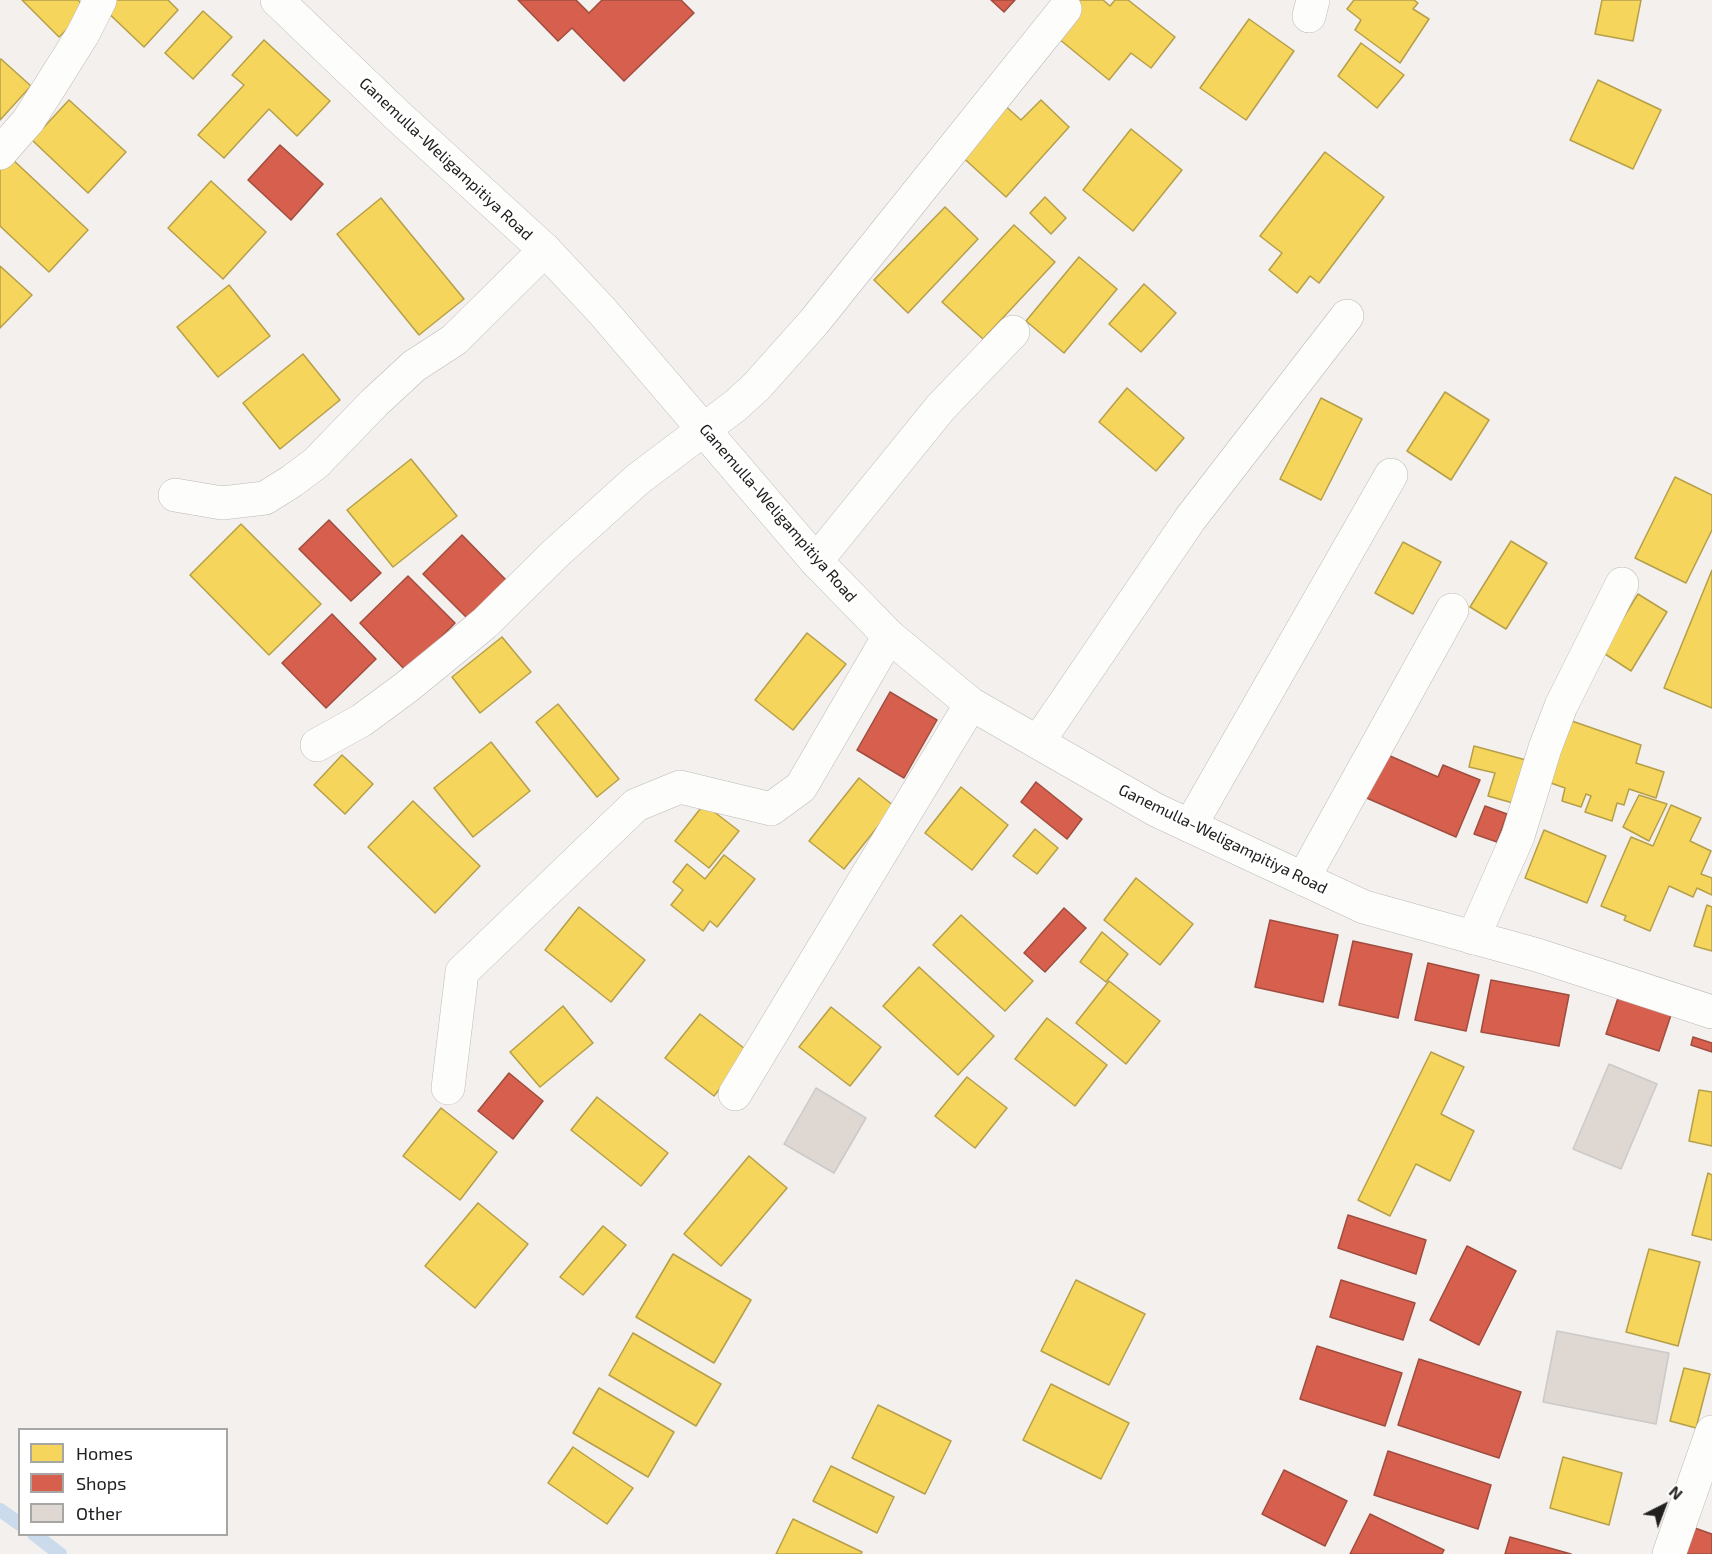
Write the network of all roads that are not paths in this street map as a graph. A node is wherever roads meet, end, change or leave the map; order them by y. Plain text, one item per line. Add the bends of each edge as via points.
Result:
1 (100, 0) edge
2 (277, 0) edge
3 (1065, 9) dead end
4 (0, 153) edge
5 (545, 250) junction
6 (1347, 316) dead end
7 (1013, 332) dead end
8 (705, 429) junction
9 (1391, 475) dead end
10 (175, 495) dead end
11 (816, 561) junction
12 (1622, 584) dead end
13 (1452, 610) dead end
14 (889, 636) junction
15 (971, 704) junction
16 (1038, 742) junction
17 (317, 745) dead end
18 (1190, 826) junction
19 (1303, 879) junction
20 (1473, 938) junction
21 (1712, 1012) edge
22 (448, 1088) dead end
23 (735, 1094) dead end
24 (1712, 1432) edge
25 (1669, 1554) edge

1 - 4 street via 28,121
2 - 5 street, Ganemulla-Weligampitiya Road
3 - 8 street via 814,322 756,387
5 - 8 street, Ganemulla-Weligampitiya Road
5 - 10 street via 454,340 414,366 316,463 292,481 265,498 222,503
6 - 16 street via 1190,519
7 - 11 street via 941,407
8 - 11 street, Ganemulla-Weligampitiya Road
8 - 17 street via 638,479 485,623 408,686 362,720
9 - 18 street
11 - 14 street, Ganemulla-Weligampitiya Road
12 - 20 street via 1561,706 1518,836
13 - 19 street
14 - 15 street, Ganemulla-Weligampitiya Road
14 - 22 street via 801,787 771,809 680,787 636,805 462,972
15 - 16 street, Ganemulla-Weligampitiya Road
15 - 23 street
16 - 18 street, Ganemulla-Weligampitiya Road
18 - 19 street, Ganemulla-Weligampitiya Road
19 - 20 street, Ganemulla-Weligampitiya Road via 1364,907
20 - 21 street, Ganemulla-Weligampitiya Road
24 - 25 street

